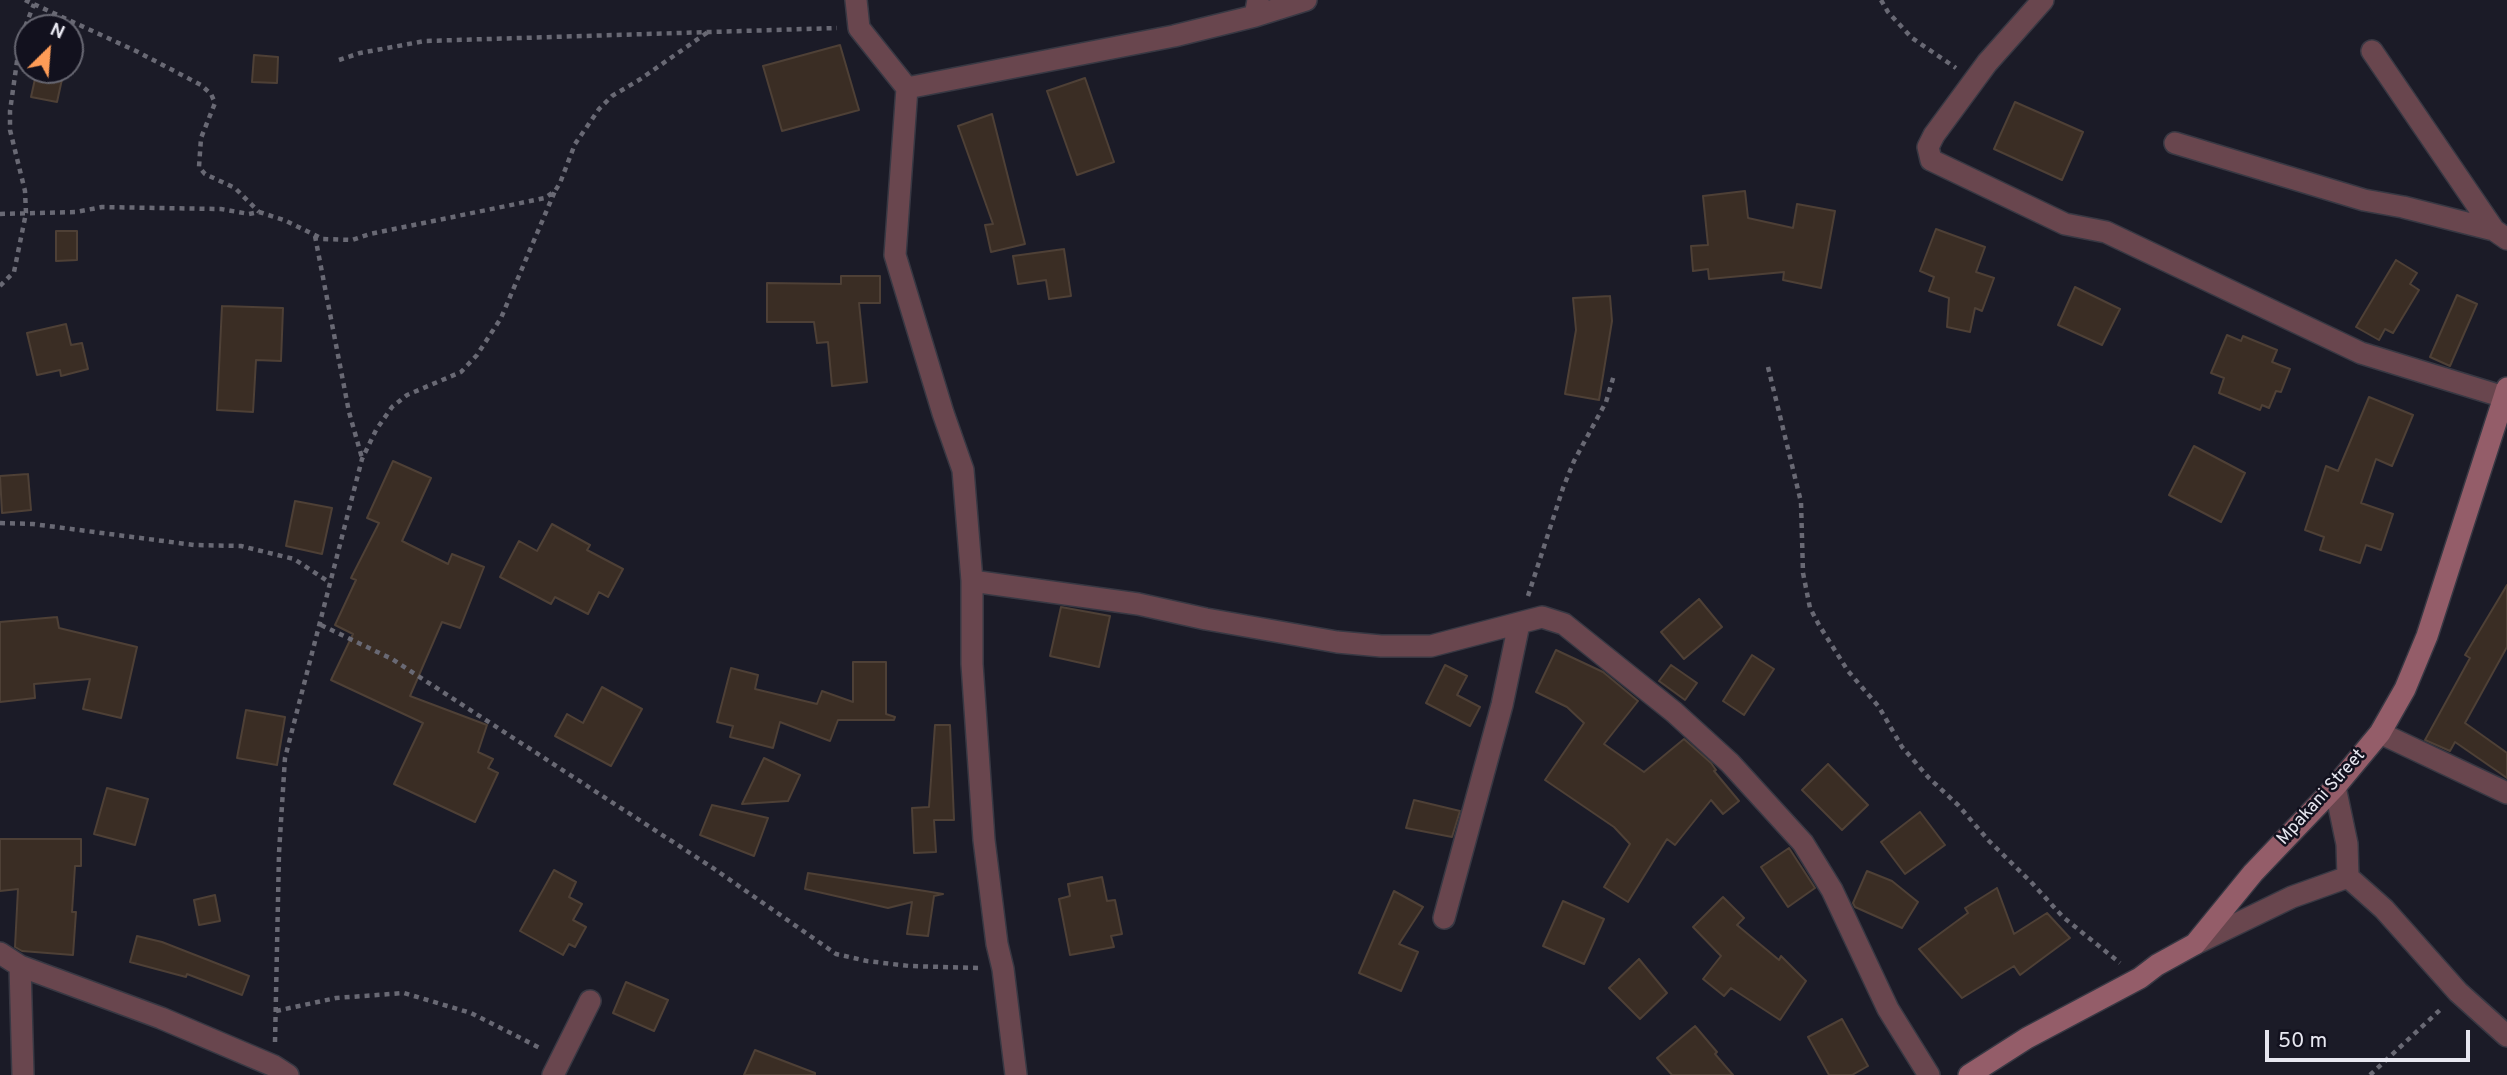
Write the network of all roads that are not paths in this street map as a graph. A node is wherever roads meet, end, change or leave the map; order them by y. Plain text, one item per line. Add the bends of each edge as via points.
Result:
1 (856, 0) edge
2 (1306, 0) edge
3 (2043, 0) edge
4 (1256, 8) edge
5 (2372, 51) dead end
6 (907, 88) junction
7 (2175, 143) dead end
8 (2500, 234) edge
9 (2506, 393) edge
10 (972, 581) junction
11 (1518, 624) junction
12 (2380, 733) junction
13 (2335, 788) junction
14 (2507, 793) edge
15 (2348, 877) junction
16 (1444, 918) dead end
17 (2194, 944) junction
18 (0, 953) edge
19 (20, 966) junction
20 (590, 1001) dead end
21 (2507, 1036) edge
22 (556, 1067) edge
23 (281, 1071) edge
24 (23, 1075) edge
25 (1016, 1075) edge
26 (1929, 1075) edge
27 (1969, 1075) edge

1 - 6 street via 859,28
2 - 4 street
3 - 9 street via 1987,63 1934,135 1928,147 1931,160 2065,224 2106,232 2361,353
4 - 6 street via 1174,36
5 - 8 street
6 - 10 street via 895,255 962,470
7 - 8 street via 2364,200
9 - 12 street, Mpakani Street via 2427,636
10 - 11 street via 1117,600 1337,642 1381,646 1431,646
10 - 25 street via 972,664 984,840
11 - 16 street via 1502,705
11 - 26 street via 1542,617 1564,624 1721,754 1775,813 1802,843 1832,890 1888,1009
12 - 13 street, Mpakani Street
12 - 14 street
13 - 15 street via 2347,845
13 - 17 street, Mpakani Street via 2253,873
15 - 17 street via 2292,897
15 - 21 street via 2384,909 2458,992
17 - 27 street, Mpakani Street
18 - 19 street
19 - 23 street via 161,1018
19 - 24 street
20 - 22 street

